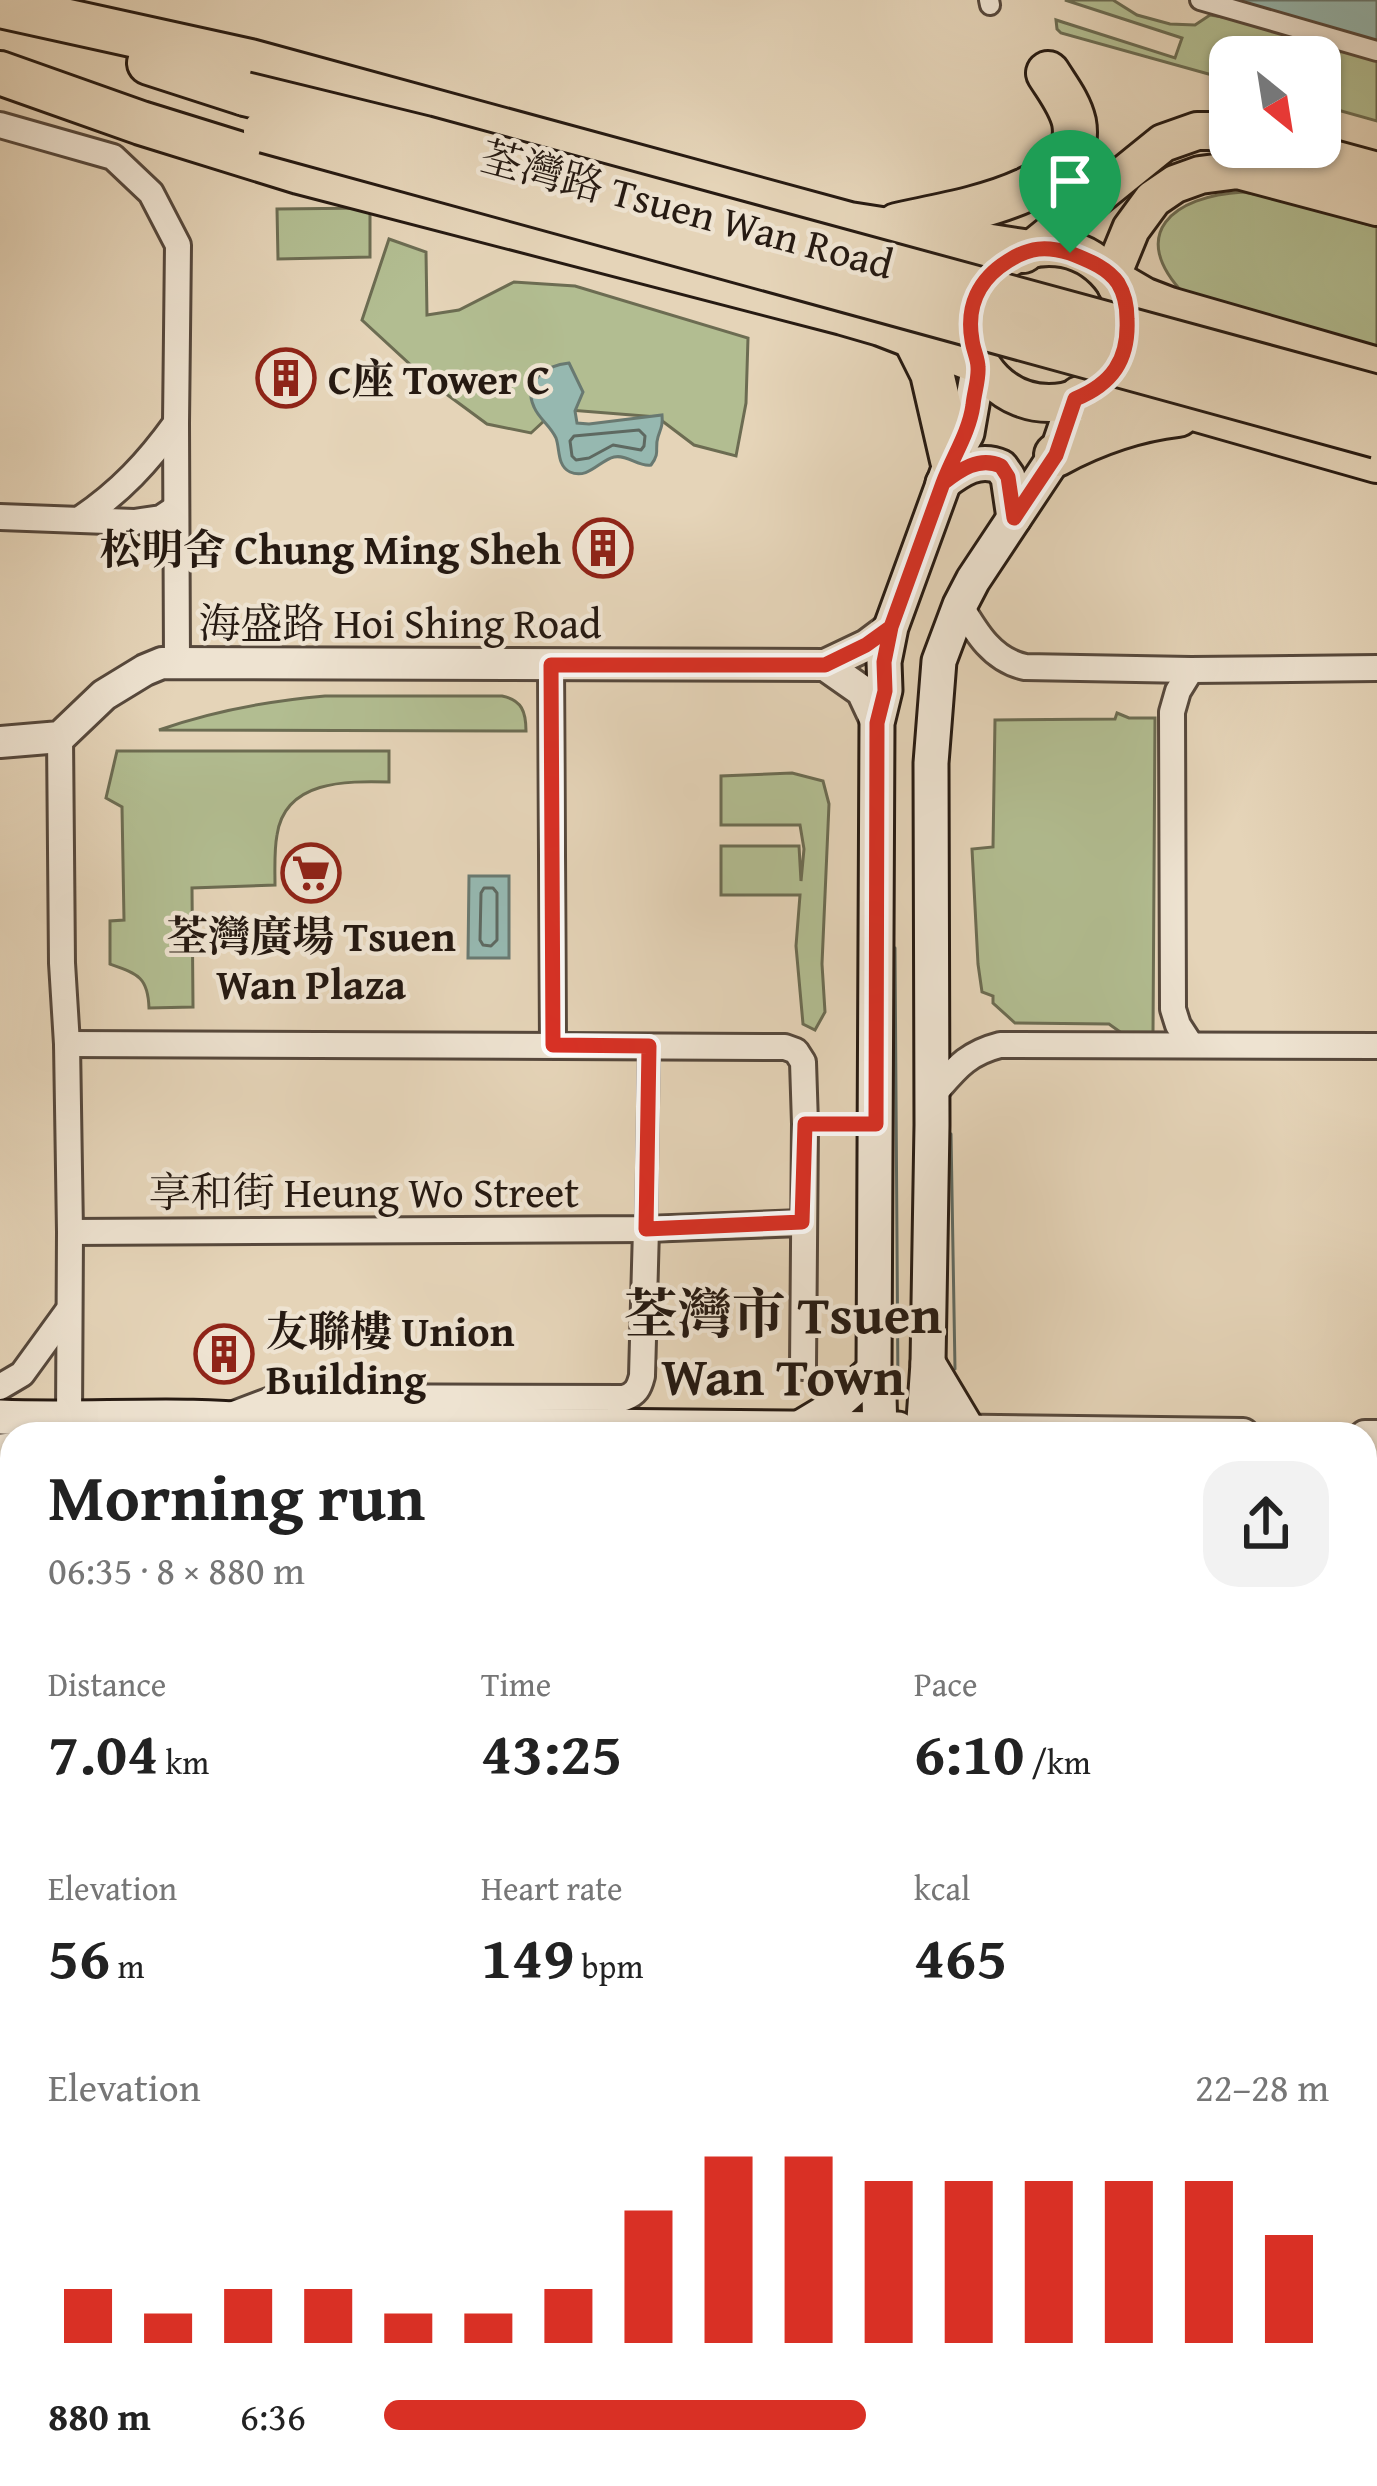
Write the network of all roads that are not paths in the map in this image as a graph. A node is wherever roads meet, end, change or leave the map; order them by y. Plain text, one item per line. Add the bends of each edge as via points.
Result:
1 (1200, 0) edge
2 (0, 10) edge
3 (1377, 51) edge
4 (0, 56) edge
5 (0, 73) edge
6 (1048, 73) dead end
7 (0, 124) edge
8 (1209, 131) edge
9 (1341, 161) edge
10 (1377, 171) edge
11 (1377, 207) edge
12 (864, 226) junction
13 (1028, 250) junction
14 (1117, 282) junction
15 (914, 337) junction
16 (978, 363) junction
17 (1377, 369) edge
18 (1377, 397) edge
19 (1077, 398) junction
20 (1203, 412) junction
21 (176, 423) junction
22 (1377, 436) edge
23 (1056, 455) junction
24 (1377, 461) edge
25 (947, 472) junction
26 (176, 508) junction
27 (0, 517) edge
28 (1014, 518) junction
29 (80, 519) junction
30 (960, 604) junction
31 (891, 627) junction
32 (177, 662) junction
33 (551, 665) junction
34 (825, 665) junction
35 (1377, 668) edge
36 (1190, 670) junction
37 (875, 702) junction
38 (60, 737) junction
39 (0, 742) edge
40 (67, 1044) junction
41 (553, 1045) junction
42 (1191, 1045) junction
43 (649, 1046) junction
44 (1377, 1046) edge
45 (932, 1096) junction
46 (805, 1124) junction
47 (876, 1124) junction
48 (802, 1222) junction
49 (646, 1229) junction
50 (70, 1232) junction
51 (68, 1310) junction
52 (928, 1363) junction
53 (803, 1367) dead end
54 (874, 1370) junction
55 (0, 1387) edge
56 (0, 1417) edge
57 (223, 1418) junction
58 (69, 1420) junction
59 (266, 1422) edge
60 (819, 1422) edge
61 (880, 1422) edge
62 (924, 1422) edge
63 (963, 1422) edge

1 - 3 street
2 - 12 highway via 250,61
2 - 18 highway, 荃灣路 Tsuen Wan Road, bridge via 245,94
4 - 22 highway, 荃灣路 Tsuen Wan Road, bridge
5 - 15 highway via 299,172
6 - 12 highway via 1075,135 1049,177 1008,197
7 - 21 street via 113,157 164,214 178,244
8 - 13 main road via 1162,143
9 - 10 main road
11 - 14 main road via 1238,170 1200,175 1153,199 1119,255
12 - 13 highway
13 - 14 main road via 1070,253
13 - 16 main road via 999,266 974,298 970,332
14 - 17 highway via 1169,309
14 - 19 main road via 1127,347 1108,378
15 - 16 highway
15 - 25 highway via 932,374
16 - 19 main road via 1022,397
16 - 25 main road via 967,434
19 - 20 highway via 1144,396
19 - 23 main road
20 - 23 highway via 1125,425
20 - 24 highway
21 - 26 street
21 - 29 street via 123,488
23 - 28 main road
25 - 28 main road via 981,462 1001,466
25 - 31 main road
26 - 29 street via 149,521
26 - 32 street
27 - 29 street
28 - 30 main road
30 - 36 street via 984,643 1015,665
30 - 45 main road via 939,661 932,723
31 - 34 street, 海盛路 Hoi Shing Road
31 - 37 main road
32 - 33 street, 海盛路 Hoi Shing Road
32 - 38 street, 海盛路 Hoi Shing Road via 120,684
33 - 34 street, 海盛路 Hoi Shing Road
33 - 41 street
34 - 37 street
35 - 36 street
36 - 42 street via 1172,712 1172,1010
37 - 47 main road
38 - 39 street
38 - 40 street
40 - 41 street
40 - 50 street
41 - 43 street
42 - 44 street
42 - 45 street via 1000,1045 962,1061
43 - 46 street via 796,1051
43 - 49 street
45 - 52 main road
46 - 47 street
46 - 48 street
47 - 54 main road
48 - 49 street, 享和街 Heung Wo Street
48 - 53 street
49 - 50 street, 享和街 Heung Wo Street
49 - 57 street via 642,1376 624,1398 279,1397
50 - 51 street
51 - 55 street via 22,1374
51 - 58 street
52 - 62 main road
52 - 63 main road
54 - 60 main road
54 - 61 main road
56 - 58 main road
57 - 58 main road
57 - 59 main road

